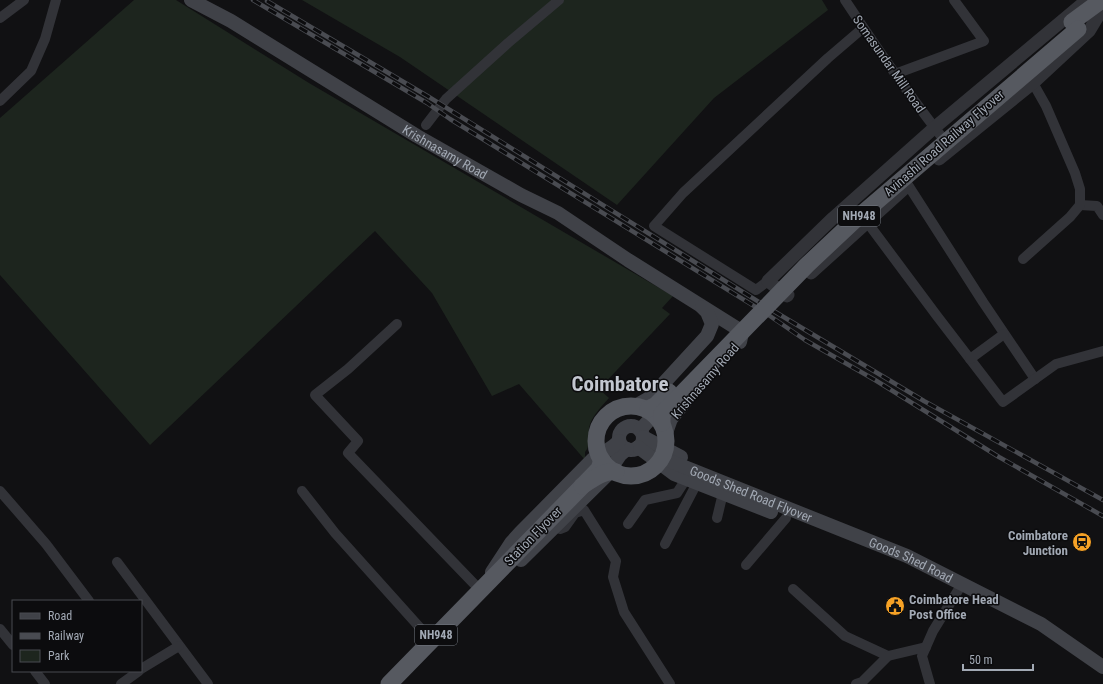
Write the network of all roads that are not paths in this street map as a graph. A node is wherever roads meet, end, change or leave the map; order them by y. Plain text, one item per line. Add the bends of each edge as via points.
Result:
1 (24, 0) edge
2 (56, 0) edge
3 (191, 0) edge
4 (559, 0) edge
5 (844, 0) edge
6 (954, 0) edge
7 (1093, 4) edge
8 (0, 18) edge
9 (863, 28) junction
10 (895, 74) junction
11 (1033, 83) junction
12 (0, 101) edge
13 (426, 125) dead end
14 (938, 133) junction
15 (930, 148) dead end
16 (951, 148) junction
17 (908, 185) junction
18 (1080, 205) junction
19 (1103, 215) edge
20 (867, 222) junction
21 (1023, 259) dead end
22 (768, 281) junction
23 (699, 304) junction
24 (397, 324) dead end
25 (1004, 334) junction
26 (1103, 351) edge
27 (970, 359) junction
28 (1035, 379) junction
29 (653, 417) junction
30 (633, 441) junction
31 (662, 458) junction
32 (602, 460) junction
33 (616, 472) junction
34 (691, 481) junction
35 (582, 486) junction
36 (0, 491) edge
37 (302, 491) dead end
38 (723, 493) junction
39 (717, 518) dead end
40 (786, 518) junction
41 (628, 524) dead end
42 (557, 525) junction
43 (840, 529) junction
44 (665, 544) dead end
45 (117, 562) dead end
46 (746, 565) dead end
47 (962, 584) junction
48 (482, 588) junction
49 (793, 589) dead end
50 (88, 600) edge
51 (0, 629) edge
52 (431, 640) junction
53 (12, 644) edge
54 (179, 646) junction
55 (926, 647) junction
56 (888, 656) junction
57 (1103, 667) edge
58 (142, 669) edge
59 (35, 672) edge
60 (138, 672) edge
61 (45, 684) edge
62 (121, 684) edge
63 (208, 684) edge
64 (389, 684) edge
65 (670, 684) edge
66 (856, 684) edge
67 (930, 684) edge

1 - 8 street
2 - 12 street via 46,39 31,71
3 - 23 main road, Krishnasamy Road via 231,21 417,136 558,213
4 - 13 street via 446,99
5 - 9 street, Somasundar Mill Road
6 - 10 street via 984,41
7 - 11 street via 1089,31
7 - 14 street
7 - 29 highway, Avinashi Road Railway Flyover / NH948, bridge via 1075,25 857,206 656,405
9 - 10 street, Somasundar Mill Road
9 - 22 street via 683,193 654,226 756,290
10 - 14 street, Somasundar Mill Road
11 - 16 street
11 - 18 street via 1046,106 1075,173 1080,189
14 - 15 main road
14 - 16 street, Somasundar Mill Road
14 - 22 street via 833,218
16 - 17 street
17 - 20 street
17 - 25 street
18 - 19 street via 1097,206
18 - 21 street
20 - 22 street via 787,296
20 - 27 street
23 - 29 main road, Krishnasamy Road via 707,312 712,324 708,336 651,397
23 - 29 main road, Krishnasamy Road via 742,333 737,347 671,419
24 - 48 street via 315,395 358,442 348,453
25 - 27 street
25 - 28 street
26 - 28 street via 1056,364
27 - 28 street via 1004,402
29 - 30 main road
29 - 31 highway, bridge via 666,446
29 - 32 highway, NH948, bridge via 625,406 605,417 596,438 597,450
30 - 34 main road via 667,470
30 - 42 main road via 605,477
30 - 43 main road via 679,456 823,513
30 - 48 main road via 594,458 520,533
31 - 33 highway, Station Flyover / NH948, bridge via 647,472 631,475
31 - 43 main road, Goods Shed Road Flyover
32 - 33 highway, bridge
32 - 35 highway, Station Flyover / NH948, bridge via 599,469
33 - 35 highway, Station Flyover / NH948, bridge via 605,473
34 - 38 main road
34 - 41 street via 677,492 645,500
34 - 44 street
35 - 48 highway, Station Flyover / NH948
36 - 50 street via 46,544
37 - 52 street via 335,533
38 - 39 street
38 - 40 main road
40 - 43 main road via 814,528
40 - 46 street
42 - 48 main road via 516,566
42 - 65 street via 560,529 565,527 575,513 584,510 616,561 613,577 624,612
43 - 47 main road, Goods Shed Road via 907,556
45 - 54 street
47 - 55 street
47 - 57 main road, Goods Shed Road via 1041,624
48 - 52 highway, NH948
49 - 56 street via 845,636
51 - 53 street
52 - 64 highway, NH948
54 - 58 street
54 - 63 street
55 - 56 street
55 - 67 street via 922,656
56 - 66 street via 862,682
59 - 61 street
60 - 62 street

